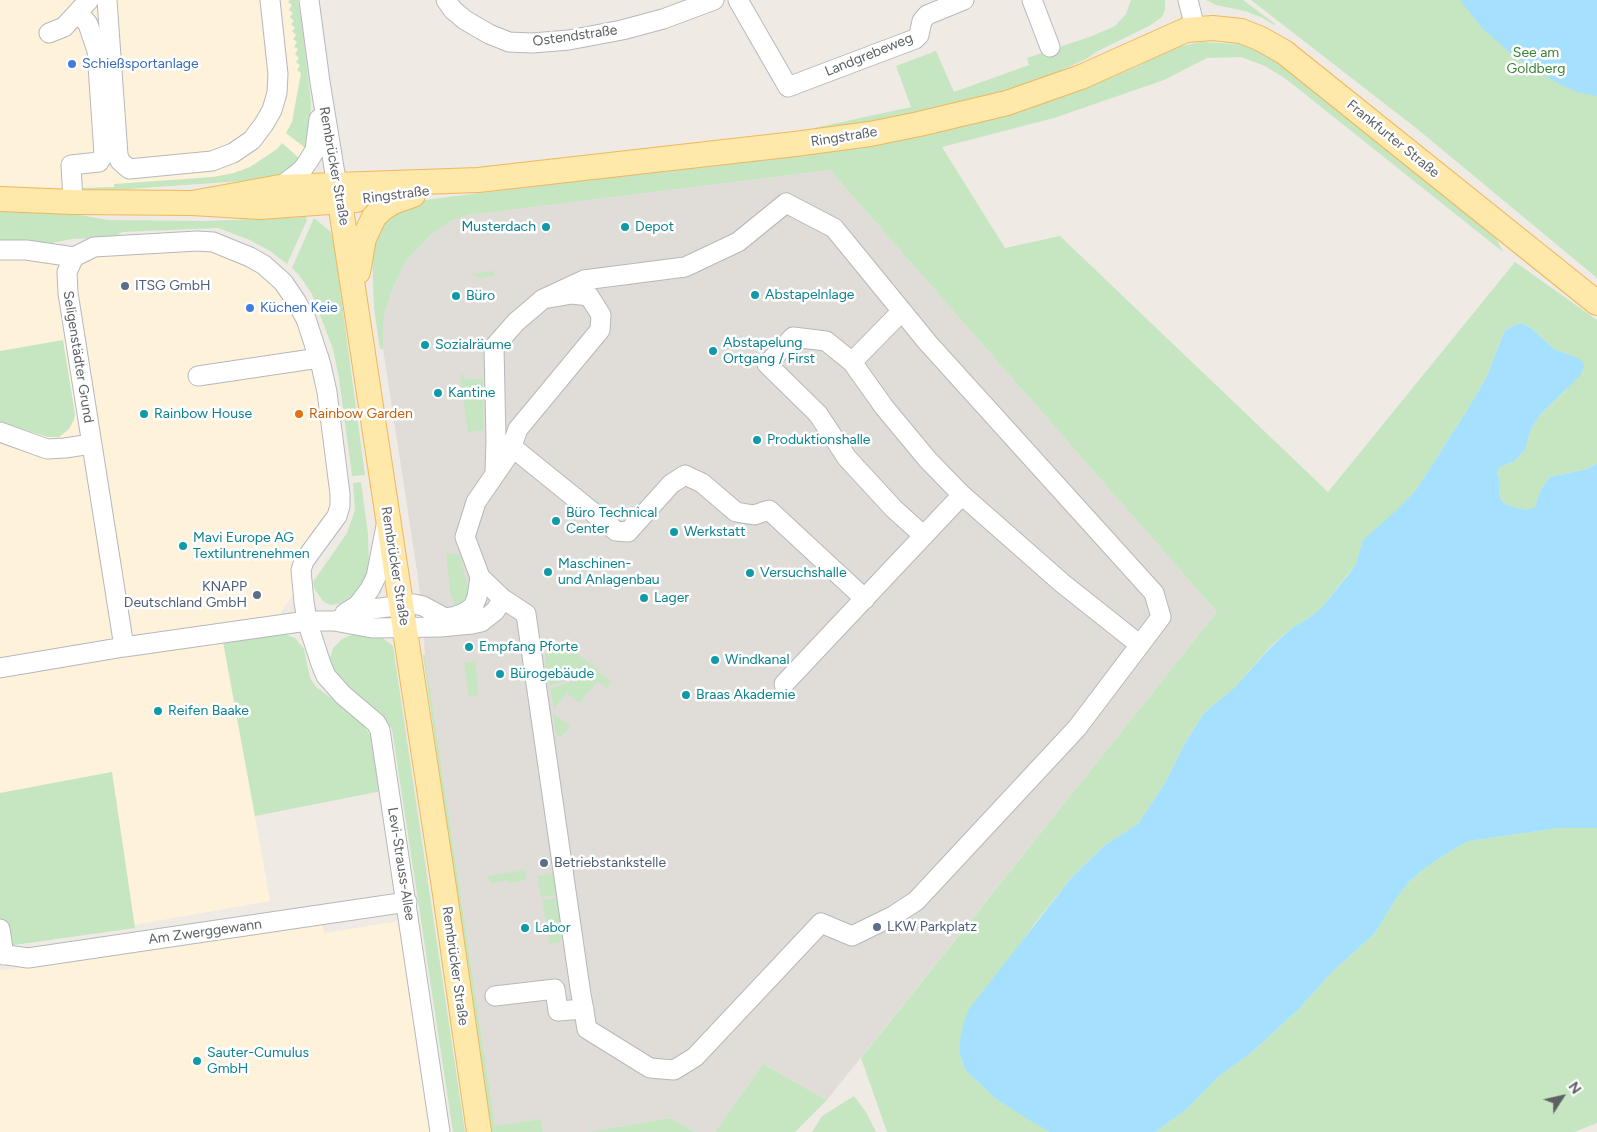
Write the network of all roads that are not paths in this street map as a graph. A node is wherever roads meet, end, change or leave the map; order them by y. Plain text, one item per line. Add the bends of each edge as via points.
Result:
1 (107, 0) edge
2 (270, 0) edge
3 (309, 0) edge
4 (446, 0) edge
5 (714, 0) edge
6 (738, 0) edge
7 (964, 0) edge
8 (1032, 0) edge
9 (1188, 0) edge
10 (83, 6) edge
11 (1195, 28) junction
12 (49, 33) dead end
13 (1050, 47) dead end
14 (320, 82) junction
15 (478, 180) junction
16 (280, 187) junction
17 (338, 193) junction
18 (413, 195) junction
19 (0, 199) edge
20 (73, 202) junction
21 (192, 203) junction
22 (0, 250) edge
23 (74, 257) junction
24 (543, 299) junction
25 (1597, 303) edge
26 (357, 311) junction
27 (902, 311) junction
28 (319, 358) junction
29 (852, 362) junction
30 (198, 376) dead end
31 (0, 432) edge
32 (92, 444) junction
33 (512, 447) junction
34 (496, 471) junction
35 (962, 495) junction
36 (387, 518) junction
37 (924, 536) junction
38 (480, 577) junction
39 (503, 599) junction
40 (865, 599) junction
41 (402, 616) junction
42 (307, 621) junction
43 (334, 621) junction
44 (1140, 645) junction
45 (124, 647) junction
46 (0, 668) edge
47 (784, 684) dead end
48 (407, 902) junction
49 (0, 929) edge
50 (2, 955) edge
51 (495, 996) dead end
52 (584, 1009) junction
53 (440, 1132) edge
54 (479, 1132) edge

1 - 2 street via 118,155 129,169 212,160 233,153 252,140 272,110 277,93
3 - 14 street, Rembrücker Straße
4 - 5 street, Ostendstraße via 465,20 489,34 509,42 532,43 622,30
6 - 7 street, Landgrebeweg via 788,87 915,39 927,15
8 - 13 street
9 - 11 street
10 - 12 street via 64,27
10 - 20 street via 97,51 104,154 99,162 71,165
11 - 15 main road, Ringstraße via 1034,94 919,124 796,144
11 - 25 main road, Frankfurter Straße via 1242,32 1284,52
14 - 16 street via 318,136 314,150 302,170
14 - 17 street, Rembrücker Straße
15 - 17 main road, Ringstraße
15 - 18 main road, Ringstraße
16 - 17 main road, Ringstraße
16 - 21 main road, Ringstraße
17 - 18 main road, Ringstraße
17 - 21 main road, Ringstraße via 260,207
17 - 26 main road, Rembrücker Straße
18 - 26 main road via 382,209 370,224 360,250
19 - 20 main road, Ringstraße
20 - 21 main road, Ringstraße
22 - 23 street
23 - 28 street via 94,247 197,241 228,247 264,265 283,282 306,319
23 - 32 street, Seligenstädter Grund via 66,283
24 - 27 street via 584,280 685,267 738,242 786,203 834,228
24 - 33 street via 572,294 589,296 601,315 600,330 518,429
24 - 34 street via 494,347
26 - 36 main road, Rembrücker Straße
27 - 29 street
27 - 44 street via 928,344 1154,593 1161,617
28 - 30 street
28 - 42 street via 327,392 340,500 337,516 301,570
29 - 35 street via 915,445
29 - 37 street via 826,341 793,337 767,364 818,414 847,458
31 - 32 street via 47,449
32 - 45 street, Seligenstädter Grund
33 - 34 street
33 - 40 street via 616,531 628,532 671,484 685,475 702,483 736,512 754,515 769,510
34 - 38 street via 476,502 465,537
35 - 37 street
35 - 44 street via 1062,583
36 - 41 main road, Rembrücker Straße
36 - 43 street via 376,577 370,589 358,605
37 - 40 street
38 - 39 street
38 - 41 street via 473,607 464,613 444,618 414,604
39 - 41 street via 496,611 481,622 440,627
39 - 52 street via 526,614
40 - 47 street
41 - 43 street via 372,628
41 - 54 main road, Rembrücker Straße
42 - 43 street
42 - 45 street
42 - 48 street, Levi-Strauss-Allee via 326,676 380,730
44 - 52 street via 1077,728 916,901 852,936 821,923 695,1057 674,1070 650,1068 587,1029
45 - 46 street
48 - 50 street, Am Zwerggewann via 28,958
48 - 53 street, Levi-Strauss-Allee
49 - 50 street, Am Zwerggewann
51 - 52 street via 555,989 558,1011

